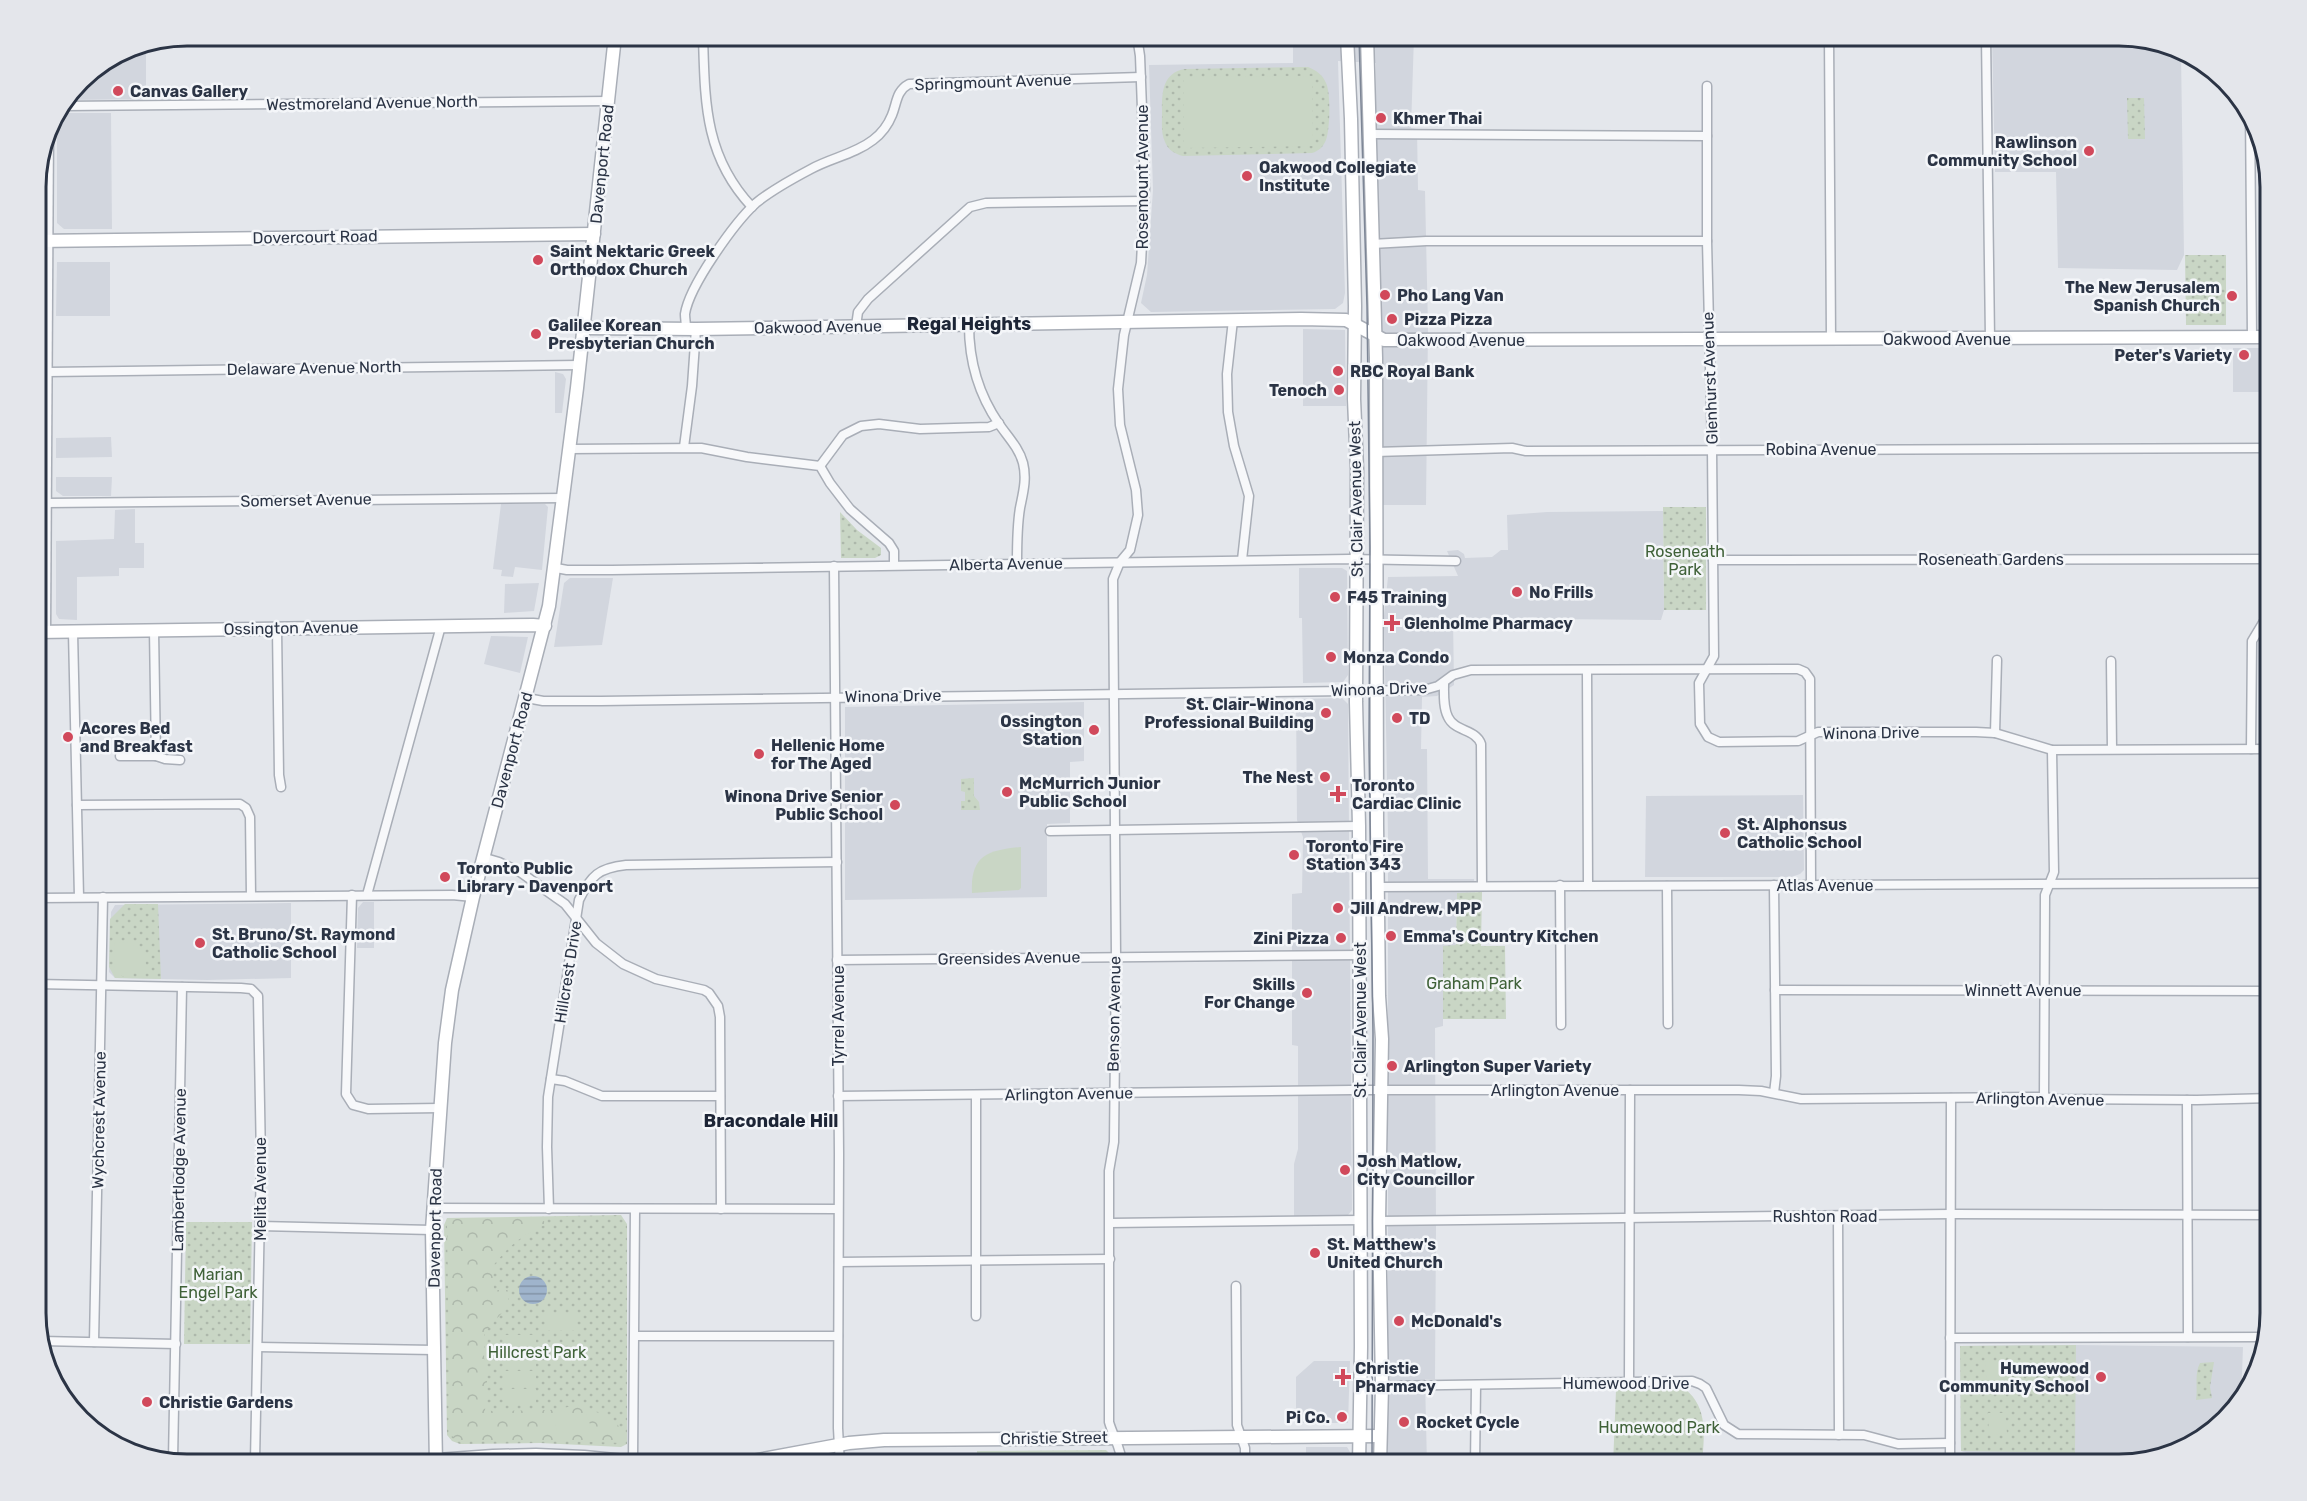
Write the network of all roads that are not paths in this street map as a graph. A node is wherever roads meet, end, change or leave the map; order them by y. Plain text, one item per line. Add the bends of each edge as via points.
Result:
1 (614, 46) edge
2 (703, 46) edge
3 (1138, 46) edge
4 (1347, 46) edge
5 (1367, 46) edge
6 (1829, 46) edge
7 (1986, 46) edge
8 (1141, 78) junction
9 (1707, 86) dead end
10 (609, 101) junction
11 (72, 106) edge
12 (1369, 134) junction
13 (2250, 135) edge
14 (1707, 136) junction
15 (1145, 201) junction
16 (752, 207) junction
17 (594, 234) junction
18 (47, 241) edge
19 (1707, 241) junction
20 (1372, 244) junction
21 (1233, 320) junction
22 (1128, 322) junction
23 (1355, 323) junction
24 (969, 325) junction
25 (856, 326) junction
26 (584, 328) junction
27 (691, 328) junction
28 (1375, 337) junction
29 (2252, 337) junction
30 (2260, 337) edge
31 (1831, 339) junction
32 (1990, 339) junction
33 (1709, 340) junction
34 (47, 350) edge
35 (579, 364) junction
36 (48, 372) junction
37 (999, 423) junction
38 (684, 447) junction
39 (2260, 448) edge
40 (570, 449) junction
41 (1712, 449) junction
42 (1375, 452) junction
43 (820, 466) junction
44 (564, 498) junction
45 (47, 503) joint
46 (1358, 559) junction
47 (2260, 559) edge
48 (1242, 560) junction
49 (1713, 560) junction
50 (1377, 561) junction
51 (1456, 561) dead end
52 (1120, 562) junction
53 (1017, 563) junction
54 (894, 565) junction
55 (834, 566) junction
56 (556, 568) junction
57 (441, 626) junction
58 (545, 626) junction
59 (2260, 626) edge
60 (277, 628) junction
61 (154, 630) junction
62 (47, 632) edge
63 (73, 632) junction
64 (1997, 660) dead end
65 (2111, 661) dead end
66 (1707, 669) junction
67 (1587, 671) junction
68 (1444, 683) junction
69 (1377, 690) junction
70 (1357, 691) junction
71 (1114, 694) junction
72 (835, 696) junction
73 (527, 698) junction
74 (1995, 733) junction
75 (1810, 735) junction
76 (2112, 748) junction
77 (2251, 749) junction
78 (2260, 749) edge
79 (2052, 750) junction
80 (120, 756) dead end
81 (156, 756) junction
82 (180, 759) dead end
83 (281, 787) dead end
84 (77, 805) junction
85 (1359, 826) junction
86 (1114, 830) junction
87 (1050, 831) dead end
88 (482, 857) junction
89 (837, 862) junction
90 (2260, 883) edge
91 (2049, 884) junction
92 (1560, 885) junction
93 (1588, 885) junction
94 (1774, 885) junction
95 (1811, 885) junction
96 (1482, 886) junction
97 (1667, 886) junction
98 (1378, 887) junction
99 (352, 895) junction
100 (367, 895) junction
101 (251, 896) junction
102 (79, 897) junction
103 (103, 897) junction
104 (472, 897) junction
105 (47, 898) edge
106 (577, 919) junction
107 (1360, 955) junction
108 (1116, 957) junction
109 (837, 960) junction
110 (47, 984) edge
111 (101, 985) junction
112 (182, 987) junction
113 (2044, 989) junction
114 (1775, 990) junction
115 (2260, 991) edge
116 (1668, 1024) dead end
117 (1561, 1025) dead end
118 (550, 1079) junction
119 (1360, 1090) junction
120 (1630, 1090) junction
121 (1380, 1091) junction
122 (1113, 1093) junction
123 (1774, 1093) junction
124 (976, 1095) junction
125 (720, 1096) junction
126 (838, 1096) junction
127 (2044, 1097) junction
128 (1951, 1098) junction
129 (2260, 1098) edge
130 (2187, 1100) junction
131 (440, 1108) junction
132 (434, 1208) junction
133 (549, 1209) junction
134 (635, 1209) junction
135 (721, 1209) junction
136 (838, 1209) junction
137 (1951, 1214) junction
138 (2189, 1215) junction
139 (2260, 1215) edge
140 (1838, 1216) junction
141 (1630, 1217) junction
142 (1361, 1220) junction
143 (1379, 1221) junction
144 (1110, 1222) junction
145 (260, 1226) junction
146 (432, 1230) junction
147 (1110, 1259) junction
148 (976, 1260) junction
149 (839, 1262) junction
150 (1236, 1286) dead end
151 (976, 1316) dead end
152 (636, 1336) junction
153 (838, 1336) junction
154 (2188, 1337) junction
155 (2258, 1337) edge
156 (1950, 1338) junction
157 (50, 1341) edge
158 (94, 1342) junction
159 (176, 1344) junction
160 (258, 1347) junction
161 (434, 1350) junction
162 (1629, 1382) junction
163 (1476, 1385) junction
164 (1382, 1386) junction
165 (1360, 1435) junction
166 (1839, 1435) junction
167 (1241, 1436) junction
168 (1380, 1436) junction
169 (1113, 1437) junction
170 (1950, 1443) junction
171 (839, 1444) junction
172 (172, 1453) edge
173 (255, 1454) edge
174 (436, 1454) edge
175 (633, 1454) edge
176 (788, 1454) edge
177 (839, 1454) edge
178 (1121, 1454) edge
179 (1245, 1454) edge
180 (1359, 1454) edge
181 (1380, 1454) edge
182 (1475, 1454) edge
183 (1950, 1454) edge

1 - 10 street, Davenport Road
2 - 16 street via 711,135 732,181
3 - 8 street, Rosemount Avenue
4 - 23 street, St. Clair Avenue West
5 - 12 street, St. Clair Avenue West
6 - 31 street
7 - 32 street
8 - 15 street, Rosemount Avenue
8 - 16 street, Springmount Avenue via 909,84 902,88 889,121 873,140 808,170
9 - 14 street, Glenhurst Avenue
10 - 11 street, Westmoreland Avenue North
10 - 17 street, Davenport Road
12 - 14 street
12 - 20 street, St. Clair Avenue West
13 - 29 street
14 - 19 street, Glenhurst Avenue
15 - 22 street, Rosemount Avenue via 1141,263
15 - 25 street via 986,203 970,207 868,299 858,312
16 - 27 street via 704,272 685,314
17 - 18 street, Dovercourt Road
17 - 26 street, Davenport Road
19 - 20 street
19 - 33 street, Glenhurst Avenue
20 - 28 street, St. Clair Avenue West
21 - 22 street, Oakwood Avenue
21 - 23 street, Oakwood Avenue
21 - 48 street via 1227,374 1228,412 1249,496
22 - 24 street, Oakwood Avenue
22 - 52 street, Rosemount Avenue via 1121,356 1119,407 1138,515 1130,550
23 - 28 street, Oakwood Avenue
23 - 46 street, St. Clair Avenue West
24 - 25 street, Oakwood Avenue
24 - 37 street via 973,367
25 - 27 street, Oakwood Avenue
26 - 27 street, Oakwood Avenue
26 - 35 street, Davenport Road
27 - 38 street via 692,386
28 - 33 street, Oakwood Avenue
28 - 42 street, St. Clair Avenue West
29 - 30 street, Oakwood Avenue
29 - 32 street, Oakwood Avenue
31 - 32 street, Oakwood Avenue
31 - 33 street, Oakwood Avenue
33 - 41 street, Glenhurst Avenue
34 - 36 street
35 - 36 street, Delaware Avenue North
35 - 40 street, Davenport Road
36 - 45 street
37 - 43 street via 989,427 920,429 861,426 843,435
37 - 53 street via 1018,451 1024,470
38 - 40 street
38 - 43 street
39 - 41 street, Robina Avenue
40 - 44 street, Davenport Road
41 - 42 street, Robina Avenue
41 - 49 street, Glenhurst Avenue
42 - 50 street, St. Clair Avenue West
43 - 54 street via 850,509 889,543 894,551
44 - 45 street, Somerset Avenue
44 - 56 street, Davenport Road
46 - 48 street, Alberta Avenue
46 - 50 street, Alberta Avenue
46 - 70 street, St. Clair Avenue West
47 - 49 street, Roseneath Gardens
48 - 52 street, Alberta Avenue
49 - 66 street, Glenhurst Avenue via 1714,656
50 - 51 street, Alberta Avenue
50 - 69 street, St. Clair Avenue West
52 - 53 street, Alberta Avenue
52 - 71 street, Benson Avenue via 1113,579
53 - 54 street, Alberta Avenue
54 - 55 street, Alberta Avenue
55 - 56 street, Alberta Avenue
55 - 72 street, Tyrrel Avenue
56 - 58 street, Davenport Road
57 - 58 street, Ossington Avenue
57 - 60 street, Ossington Avenue
57 - 100 street
58 - 73 street, Davenport Road
59 - 77 street via 2252,641
60 - 61 street, Ossington Avenue
60 - 83 street
61 - 63 street, Ossington Avenue
61 - 81 street
62 - 63 street, Ossington Avenue
63 - 84 street
64 - 74 street
65 - 76 street
66 - 67 street, Winona Drive
66 - 75 street, Winona Drive via 1789,668 1805,672 1810,679
66 - 75 street, Glenhurst Avenue via 1699,683 1700,724 1712,740 1798,741
67 - 68 street, Winona Drive via 1471,670 1453,675
67 - 93 street
68 - 69 street, Winona Drive via 1429,689
68 - 96 street via 1448,718 1455,726 1478,737 1481,744
69 - 70 street, Winona Drive
69 - 98 street, St. Clair Avenue West
70 - 71 street, Winona Drive
70 - 85 street, St. Clair Avenue West
71 - 72 street, Winona Drive
71 - 86 street, Benson Avenue
72 - 73 street, Winona Drive via 543,701
72 - 89 street, Tyrrel Avenue
73 - 88 street, Davenport Road
74 - 75 street, Winona Drive
74 - 79 street, Winona Drive
75 - 95 street
76 - 77 street, Winona Drive
76 - 79 street, Winona Drive
77 - 78 street, Winona Drive
79 - 91 street via 2054,872
80 - 81 street
81 - 82 street
84 - 101 street via 240,804 250,817
84 - 102 street
85 - 86 street
85 - 107 street, St. Clair Avenue West
86 - 87 street
86 - 108 street, Benson Avenue
88 - 104 street, Davenport Road
88 - 106 street via 520,872 569,907
89 - 106 street, Hillcrest Drive via 615,866 599,872 587,883 579,900
89 - 109 street, Tyrrel Avenue
90 - 91 street, Atlas Avenue
91 - 95 street, Atlas Avenue
91 - 113 street via 2044,895
92 - 93 street, Atlas Avenue
92 - 96 street, Atlas Avenue
92 - 117 street
93 - 97 street, Atlas Avenue
94 - 95 street, Atlas Avenue
94 - 97 street, Atlas Avenue
94 - 114 street
96 - 98 street, Atlas Avenue
97 - 116 street
98 - 121 street, St. Clair Avenue West
99 - 100 street
99 - 101 street
99 - 131 street via 346,1094 353,1105 368,1109
100 - 104 street
101 - 103 street
102 - 103 street
102 - 105 street
103 - 111 street, Wychcrest Avenue
104 - 131 street, Davenport Road via 448,1019
106 - 118 street, Hillcrest Drive
106 - 125 street via 596,943 623,963 656,979 704,990 712,996 719,1011
107 - 108 street, Greensides Avenue
107 - 119 street, St. Clair Avenue West
108 - 109 street, Greensides Avenue
108 - 122 street, Benson Avenue
109 - 126 street, Tyrrel Avenue
110 - 111 street
111 - 112 street
111 - 158 street, Wychcrest Avenue
112 - 145 street, Melita Avenue via 241,988 254,991 259,1002
112 - 159 street, Lambertlodge Avenue
113 - 114 street, Winnett Avenue
113 - 115 street, Winnett Avenue
113 - 127 street
114 - 123 street
118 - 125 street via 602,1096
118 - 133 street, Hillcrest Drive
119 - 121 street, Arlington Avenue
119 - 122 street, Arlington Avenue
119 - 142 street, St. Clair Avenue West
120 - 121 street, Arlington Avenue
120 - 123 street, Arlington Avenue
120 - 141 street
121 - 143 street, St. Clair Avenue West
122 - 124 street, Arlington Avenue
122 - 144 street, Benson Avenue
123 - 128 street, Arlington Avenue via 1810,1099
124 - 126 street, Arlington Avenue
124 - 148 street
125 - 135 street
126 - 136 street, Tyrrel Avenue
127 - 128 street, Arlington Avenue
127 - 130 street, Arlington Avenue
128 - 137 street
129 - 130 street, Arlington Avenue
130 - 138 street
131 - 132 street, Davenport Road
132 - 133 street
132 - 146 street, Davenport Road
133 - 134 street
134 - 135 street
134 - 152 street
135 - 136 street
136 - 149 street, Tyrrel Avenue
137 - 138 street, Rushton Road
137 - 140 street, Rushton Road
137 - 156 street
138 - 139 street, Rushton Road
138 - 154 street
140 - 141 street, Rushton Road
140 - 166 street
141 - 143 street, Rushton Road
141 - 162 street
142 - 144 street
142 - 165 street, St. Clair Avenue West
143 - 164 street, St. Clair Avenue West
144 - 147 street, Benson Avenue
145 - 146 street
145 - 160 street, Melita Avenue
146 - 161 street, Davenport Road
147 - 148 street
147 - 169 street, Benson Avenue
148 - 149 street
148 - 151 street
149 - 153 street, Tyrrel Avenue
150 - 167 street via 1237,1425
152 - 153 street
152 - 175 street
153 - 171 street, Tyrrel Avenue
154 - 155 street
154 - 156 street
156 - 170 street
157 - 158 street
158 - 159 street
159 - 172 street, Lambertlodge Avenue
160 - 161 street
160 - 173 street, Melita Avenue
161 - 174 street, Davenport Road
162 - 163 street, Humewood Drive
162 - 166 street, Humewood Drive via 1700,1384 1724,1425 1738,1434
163 - 164 street, Humewood Drive
163 - 182 street
164 - 168 street, St. Clair Avenue West
165 - 167 street, Christie Street
165 - 168 street, Christie Street
165 - 180 street, St. Clair Avenue West
166 - 170 street, Humewood Drive via 1868,1435 1899,1444
167 - 169 street, Christie Street
167 - 179 street
168 - 181 street, St. Clair Avenue West
169 - 171 street, Christie Street
169 - 178 street, Benson Avenue
170 - 183 street
171 - 176 street, Christie Street
171 - 177 street, Tyrrel Avenue

